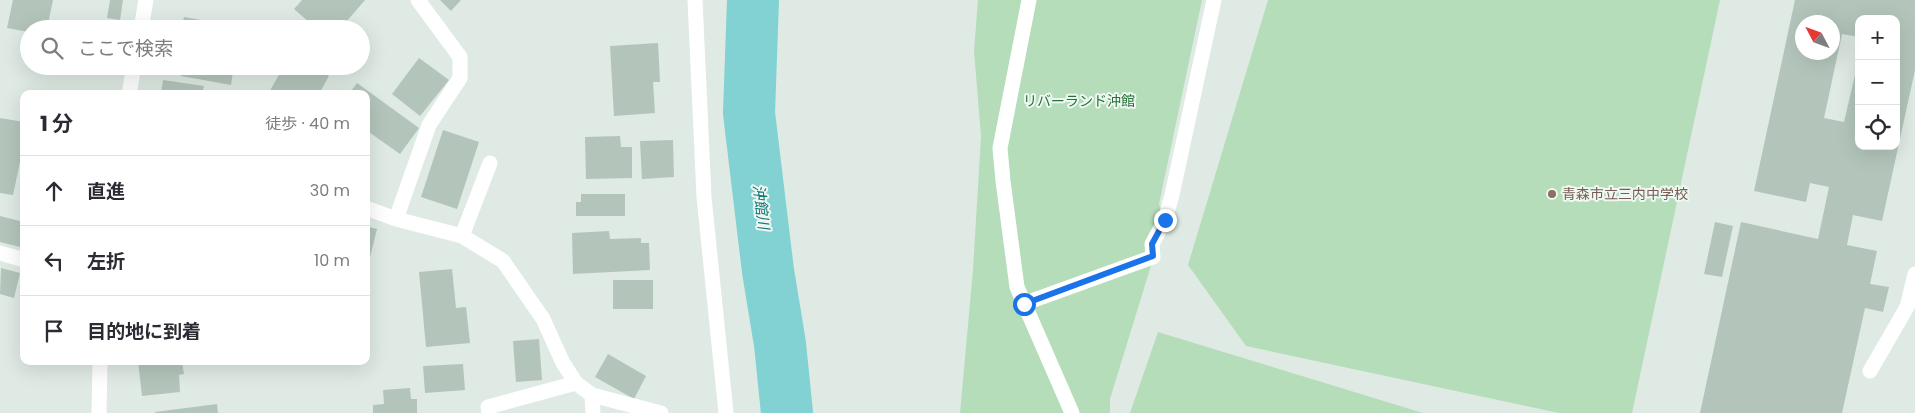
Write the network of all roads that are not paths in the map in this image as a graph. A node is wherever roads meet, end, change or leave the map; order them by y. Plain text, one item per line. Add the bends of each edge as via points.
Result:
1 (146, 0) edge
2 (418, 0) edge
3 (694, 0) edge
4 (1029, 0) edge
5 (1214, 0) edge
6 (143, 20) edge
7 (132, 75) edge
8 (130, 90) edge
9 (490, 163) dead end
10 (370, 209) edge
11 (396, 219) junction
12 (462, 236) junction
13 (0, 253) edge
14 (20, 259) edge
15 (1915, 274) edge
16 (1024, 304) junction
17 (100, 365) edge
18 (1870, 371) dead end
19 (576, 383) junction
20 (592, 395) junction
21 (99, 413) edge
22 (489, 413) edge
23 (593, 413) edge
24 (661, 413) edge
25 (726, 413) edge
26 (1072, 413) edge

1 - 6 street
2 - 11 street via 460,57 460,78 429,125
3 - 25 street via 704,197
4 - 16 street via 1000,148 1017,287
5 - 16 street via 1172,195 1165,220 1152,244 1153,256
7 - 8 street
9 - 12 street
10 - 11 street
11 - 12 street
12 - 19 street via 504,261 543,319
13 - 14 street
15 - 18 street via 1907,308
16 - 26 street
17 - 21 street
19 - 20 street
19 - 22 street via 488,407
20 - 23 street
20 - 24 street

